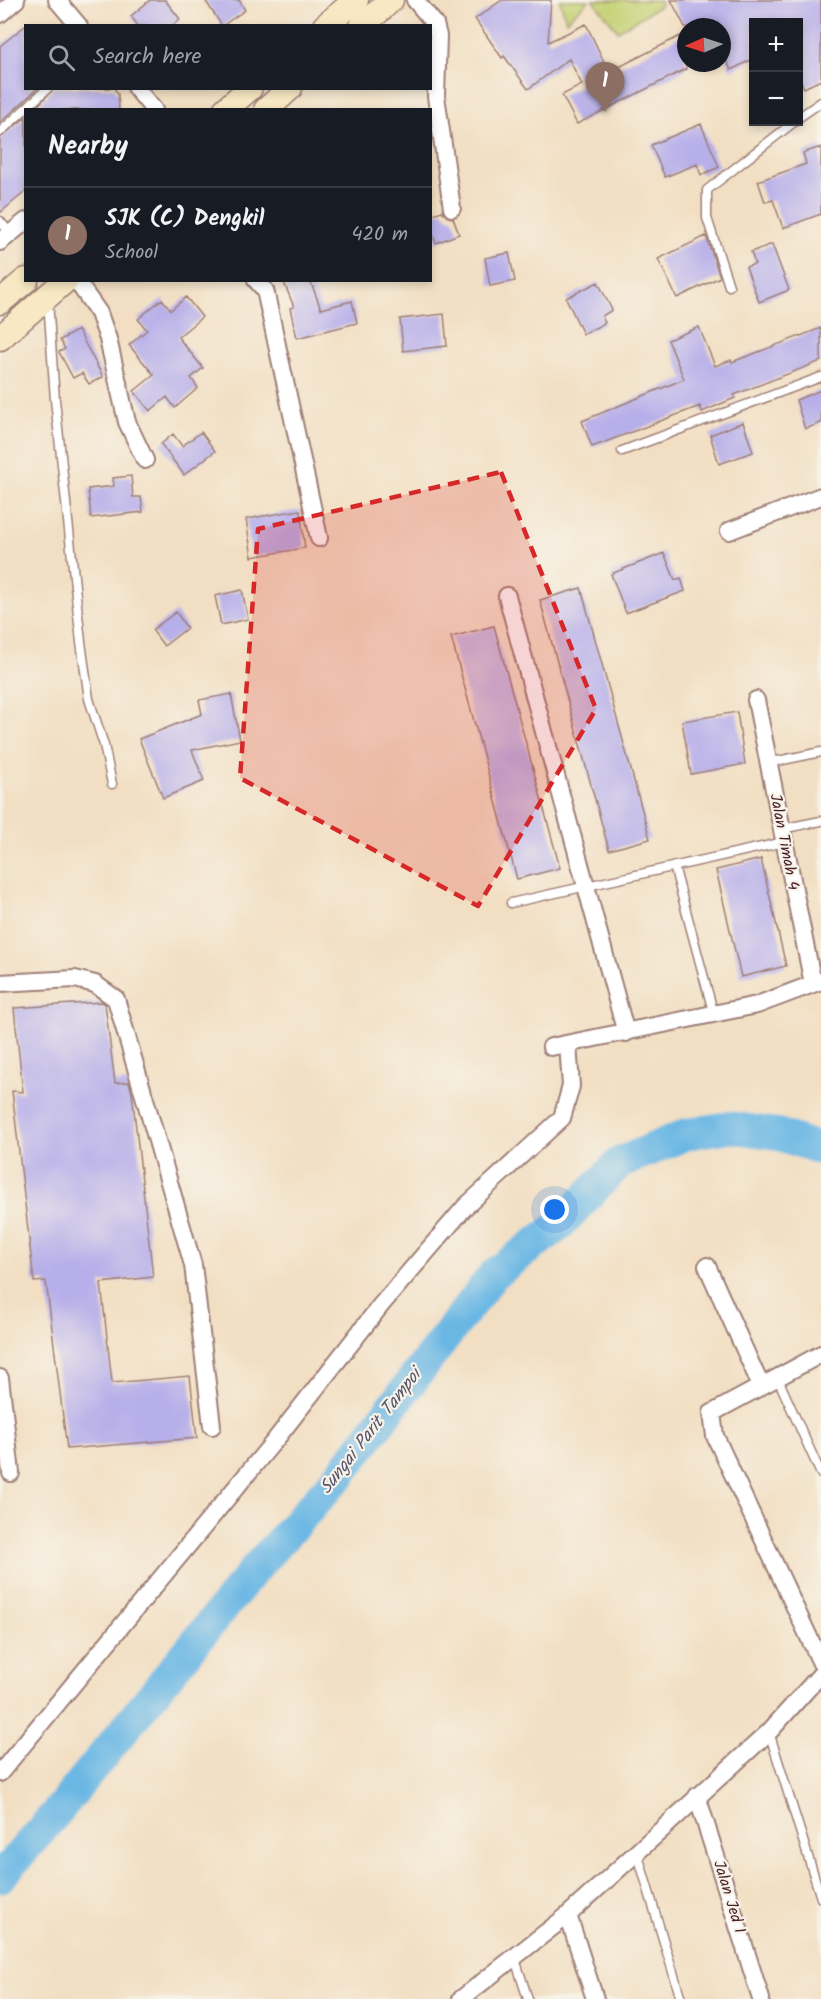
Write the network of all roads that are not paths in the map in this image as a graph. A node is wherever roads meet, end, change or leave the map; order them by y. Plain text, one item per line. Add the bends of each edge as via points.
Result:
1 (16, 0) edge
2 (57, 0) edge
3 (356, 0) edge
4 (416, 0) edge
5 (0, 14) edge
6 (78, 24) edge
7 (328, 24) edge
8 (46, 90) edge
9 (138, 90) edge
10 (248, 90) edge
11 (288, 90) edge
12 (817, 104) edge
13 (26, 108) edge
14 (152, 108) edge
15 (227, 108) edge
16 (268, 108) edge
17 (24, 110) edge
18 (803, 114) edge
19 (821, 114) edge
20 (789, 126) edge
21 (0, 132) edge
22 (452, 208) dead end
23 (24, 222) edge
24 (3, 232) edge
25 (24, 282) edge
26 (64, 282) edge
27 (77, 282) edge
28 (257, 282) edge
29 (729, 285) dead end
30 (48, 297) junction
31 (0, 302) edge
32 (0, 338) edge
33 (821, 376) edge
34 (622, 452) dead end
35 (145, 460) dead end
36 (821, 496) edge
37 (729, 531) dead end
38 (319, 538) dead end
39 (507, 596) dead end
40 (756, 700) dead end
41 (821, 752) edge
42 (768, 763) junction
43 (112, 784) dead end
44 (821, 821) edge
45 (783, 836) junction
46 (674, 866) junction
47 (586, 885) junction
48 (511, 903) dead end
49 (0, 983) edge
50 (817, 983) edge
51 (714, 1015) junction
52 (626, 1033) junction
53 (568, 1044) junction
54 (551, 1047) dead end
55 (707, 1266) dead end
56 (821, 1354) edge
57 (0, 1378) edge
58 (778, 1378) junction
59 (761, 1386) junction
60 (212, 1426) dead end
61 (11, 1473) dead end
62 (821, 1474) edge
63 (821, 1663) edge
64 (821, 1674) edge
65 (769, 1732) junction
66 (0, 1773) edge
67 (697, 1796) junction
68 (637, 1852) junction
69 (821, 1898) edge
70 (568, 1915) junction
71 (515, 1959) junction
72 (461, 1999) edge
73 (528, 1999) edge
74 (595, 1999) edge
75 (681, 1999) edge
76 (761, 1999) edge

1 - 5 street
2 - 6 street
3 - 7 main road
4 - 22 street via 435,24 438,36 436,96
8 - 13 lane
9 - 14 street
10 - 15 main road
11 - 16 main road
12 - 18 lane
12 - 19 lane
17 - 21 lane
20 - 29 lane via 707,190 707,218
23 - 24 street
25 - 31 main road
26 - 30 main road
27 - 35 street via 99,313 126,422
28 - 38 street via 265,290
30 - 32 main road
30 - 43 lane via 81,642 89,699
33 - 34 lane
36 - 37 street
39 - 47 street
40 - 42 street, Jalan Timah 4
41 - 42 lane
42 - 45 street, Jalan Timah 4
44 - 45 lane
45 - 46 lane
45 - 50 street, Jalan Timah 4
46 - 47 lane
46 - 51 lane
47 - 48 lane
47 - 52 street
49 - 60 street via 75,979 95,984 116,999 193,1265
50 - 51 street via 757,1005
51 - 52 street
52 - 53 street
53 - 54 street
53 - 66 street via 571,1086 562,1118 465,1207
55 - 59 street
56 - 58 street
57 - 61 street
58 - 59 street
58 - 62 lane
59 - 63 street via 712,1413 715,1436
64 - 65 street
65 - 67 street
65 - 69 lane
67 - 68 street
67 - 76 street, Jalan Jed 1
68 - 70 street
68 - 75 lane
70 - 71 street
70 - 74 street
71 - 72 street
71 - 73 lane

